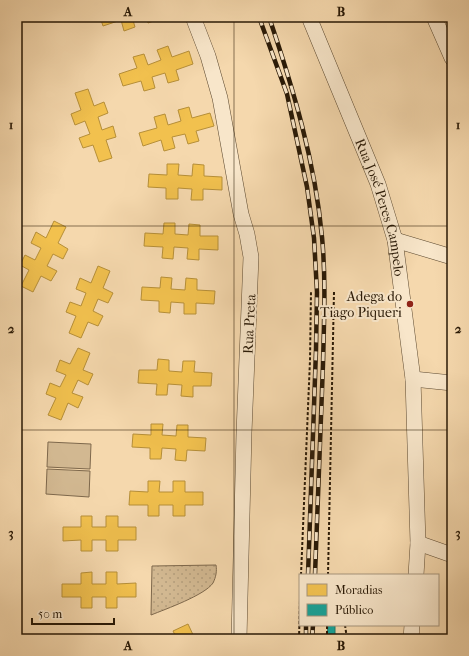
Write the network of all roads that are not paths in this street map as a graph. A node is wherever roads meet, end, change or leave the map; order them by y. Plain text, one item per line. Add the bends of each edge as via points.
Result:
1 (193, 17) edge
2 (309, 17) edge
3 (434, 17) edge
4 (452, 58) edge
5 (395, 240) junction
6 (452, 257) edge
7 (413, 379) junction
8 (452, 383) edge
9 (418, 543) junction
10 (452, 555) edge
11 (416, 574) edge
12 (412, 626) edge
13 (239, 639) edge
14 (411, 639) edge

1 - 13 street, Rua Preta via 220,98 251,256
2 - 5 street, Rua José Peres Campelo via 378,184
3 - 4 street
5 - 6 street
5 - 7 street, Rua José Peres Campelo
7 - 8 street
7 - 9 street, Rua José Peres Campelo
9 - 10 street
9 - 11 street, Rua José Peres Campelo
12 - 14 street

